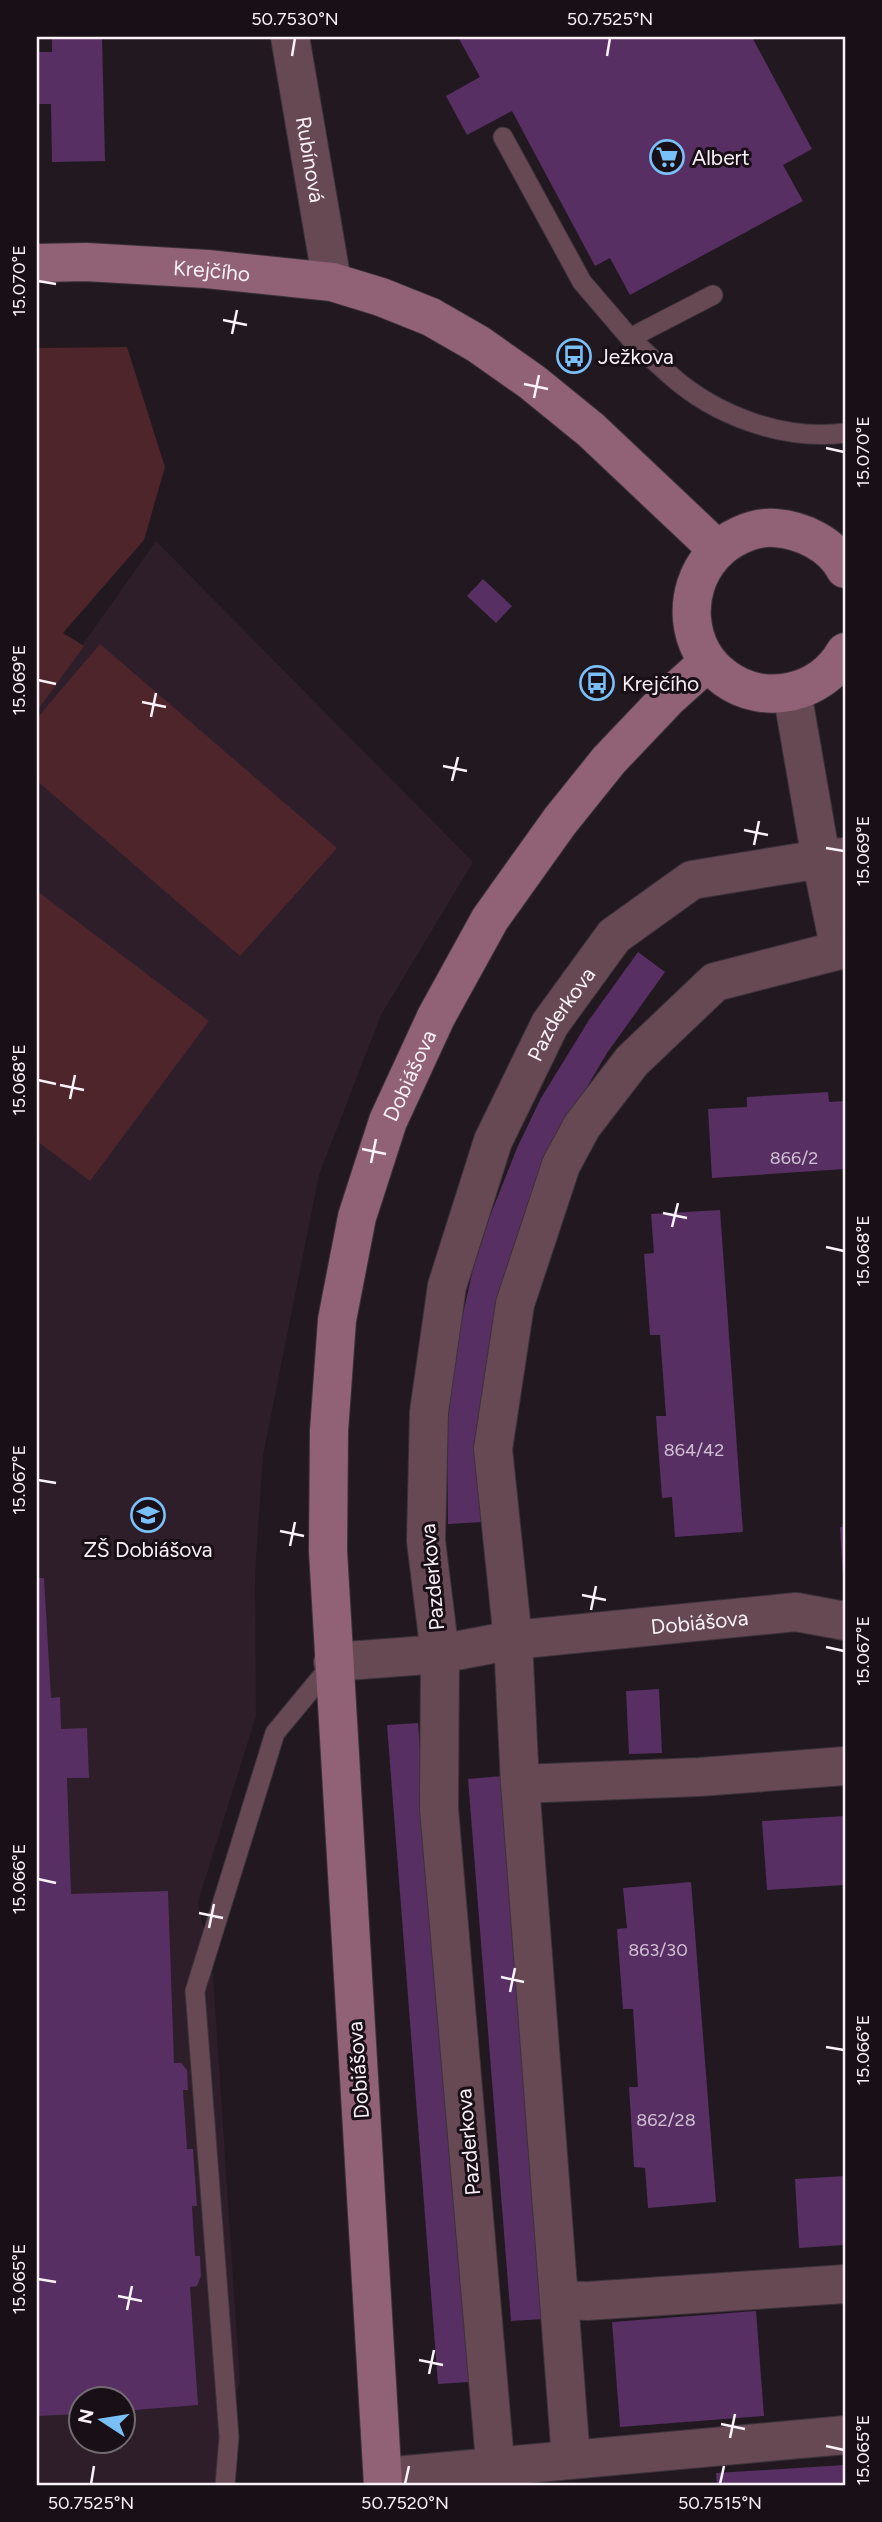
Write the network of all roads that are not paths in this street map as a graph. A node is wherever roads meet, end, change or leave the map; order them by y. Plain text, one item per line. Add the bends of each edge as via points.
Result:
1 (290, 37) edge
2 (503, 137) dead end
3 (37, 262) edge
4 (332, 282) junction
5 (713, 295) dead end
6 (630, 338) junction
7 (845, 433) edge
8 (718, 550) junction
9 (844, 563) edge
10 (845, 652) edge
11 (708, 662) junction
12 (792, 692) junction
13 (833, 858) edge
14 (843, 950) edge
15 (845, 1621) edge
16 (513, 1640) junction
17 (440, 1654) junction
18 (333, 1662) junction
19 (845, 1766) edge
20 (520, 1784) junction
21 (845, 2284) edge
22 (559, 2300) junction
23 (845, 2435) edge
24 (571, 2459) junction
25 (496, 2476) edge
26 (383, 2481) edge
27 (225, 2485) edge

1 - 4 street, Rubínová
2 - 6 lane via 582,282
3 - 4 street, Krejčího via 207,269
4 - 8 street, Krejčího via 431,317 478,344 591,430
5 - 6 lane
6 - 7 lane via 672,377 714,405 767,428 820,436
8 - 9 street via 742,534 776,528 798,531 823,544
8 - 11 street via 699,574 691,604 695,635
10 - 12 street via 828,674
11 - 12 street via 746,689 768,694
11 - 18 street, Dobiášova via 609,760 490,919 436,1017 388,1121 357,1217 337,1320 327,1536
12 - 13 street
13 - 14 street
13 - 17 street, Pazderkova via 692,880 614,936 550,1024 499,1129 447,1286 429,1412 426,1541
14 - 16 street via 715,982 632,1061 582,1126 561,1165 515,1304 492,1449
15 - 16 street, Dobiášova via 796,1612
16 - 17 street, Dobiášova
16 - 20 street
17 - 18 street, Dobiášova
17 - 25 street, Pazderkova via 439,1808
18 - 26 street, Dobiášova
18 - 27 lane via 275,1733 195,1991 229,2437
19 - 20 street
20 - 22 street
21 - 22 street
22 - 24 street
23 - 24 street, Dobiášova
24 - 25 street, Dobiášova
25 - 26 street, Dobiášova

